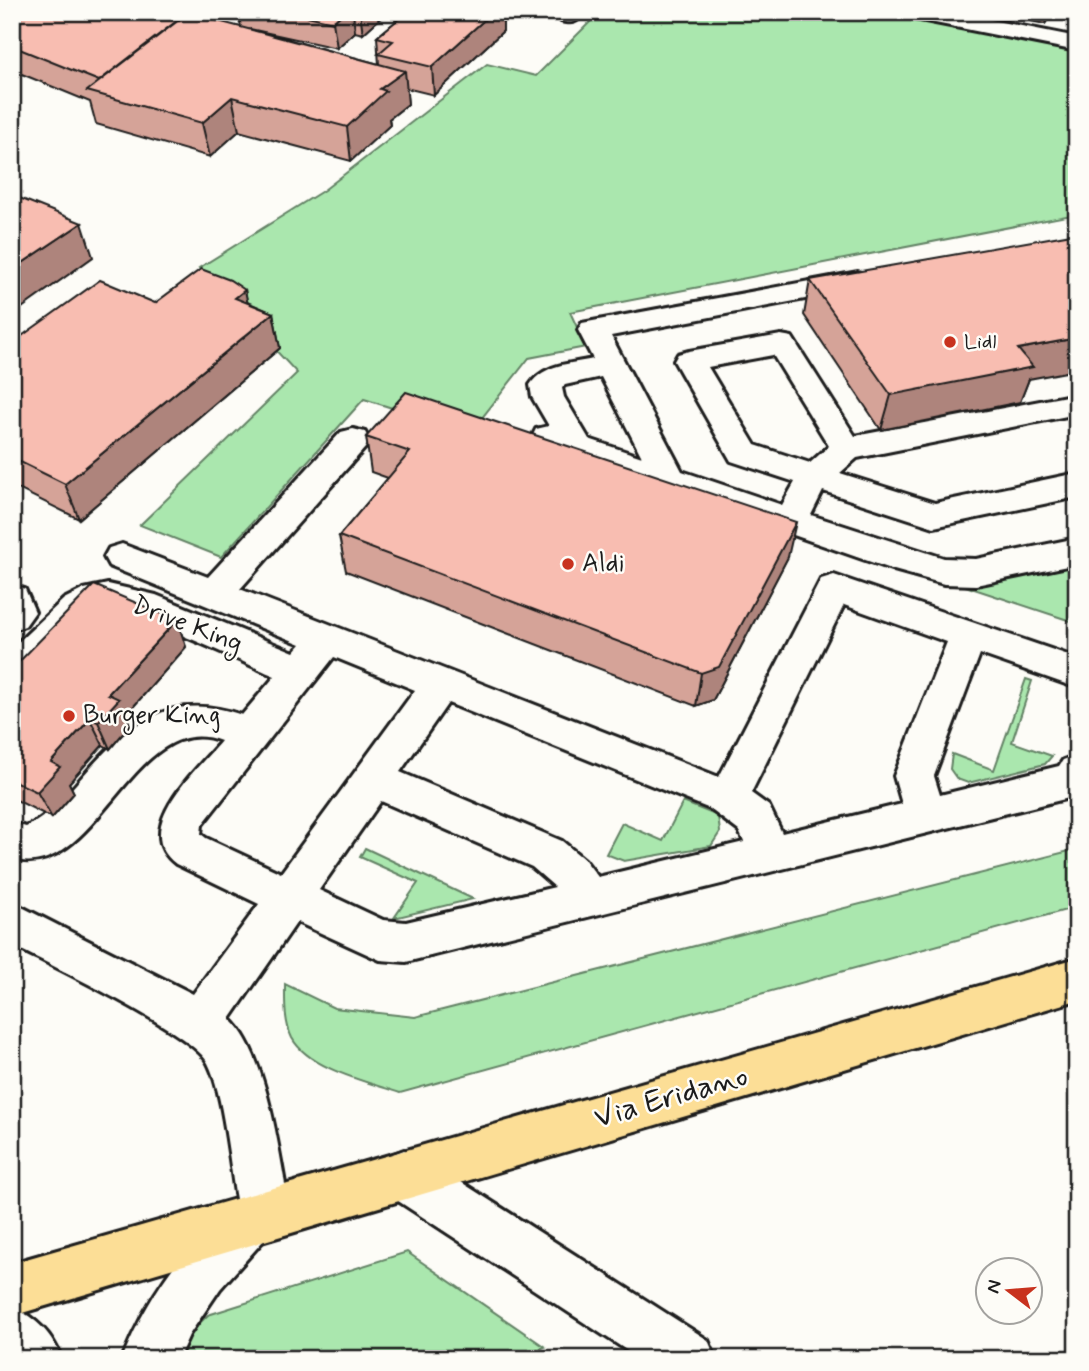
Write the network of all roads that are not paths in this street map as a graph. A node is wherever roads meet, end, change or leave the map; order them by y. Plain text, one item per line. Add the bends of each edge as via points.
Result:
1 (915, 12) edge
2 (1077, 44) edge
3 (888, 275) edge
4 (610, 365) junction
5 (1077, 404) edge
6 (353, 440) dead end
7 (847, 449) junction
8 (814, 477) junction
9 (670, 480) junction
10 (1077, 485) edge
11 (790, 521) junction
12 (1077, 551) edge
13 (122, 557) dead end
14 (214, 594) junction
15 (12, 599) edge
16 (12, 616) edge
17 (969, 635) junction
18 (327, 639) junction
19 (12, 671) edge
20 (301, 671) junction
21 (1077, 673) edge
22 (440, 684) junction
23 (250, 735) junction
24 (1077, 772) edge
25 (373, 779) junction
26 (728, 799) junction
27 (930, 816) junction
28 (12, 841) edge
29 (771, 854) junction
30 (289, 898) junction
31 (588, 899) junction
32 (12, 922) edge
33 (1077, 979) edge
34 (200, 1023) junction
35 (404, 1175) junction
36 (256, 1219) junction
37 (12, 1290) edge
38 (12, 1334) edge
39 (686, 1358) edge
40 (35, 1359) edge
41 (149, 1359) edge

1 - 2 street
3 - 4 street via 593,330
4 - 9 street
4 - 9 street via 555,377 546,385 563,442
5 - 7 street
6 - 14 street
7 - 8 street
7 - 8 street via 780,344 689,361 743,453
8 - 10 street via 934,515
8 - 11 street
9 - 11 street
11 - 12 street via 944,571 976,572
13 - 14 street
14 - 18 street
15 - 16 street via 17,612
17 - 21 street
17 - 26 street via 834,589
17 - 27 street via 914,776 914,787
18 - 20 street
18 - 22 street
19 - 20 street, Drive King via 77,610 108,598 143,605
20 - 23 street
22 - 25 street
22 - 26 street
23 - 28 street via 208,721 166,727 134,747 59,830 26,845
23 - 30 street via 184,816 180,841 205,859
24 - 27 street via 1074,780
25 - 30 street
25 - 31 street via 547,854 561,863
26 - 29 street via 754,819
27 - 29 street
29 - 31 street
30 - 31 street via 380,940 406,942
30 - 34 street
32 - 34 street
33 - 35 main road, Via Eridano
34 - 36 street via 225,1046 235,1065
35 - 36 main road, Via Eridano
35 - 39 street
36 - 37 main road, Via Eridano
36 - 41 street via 201,1270
38 - 40 street

